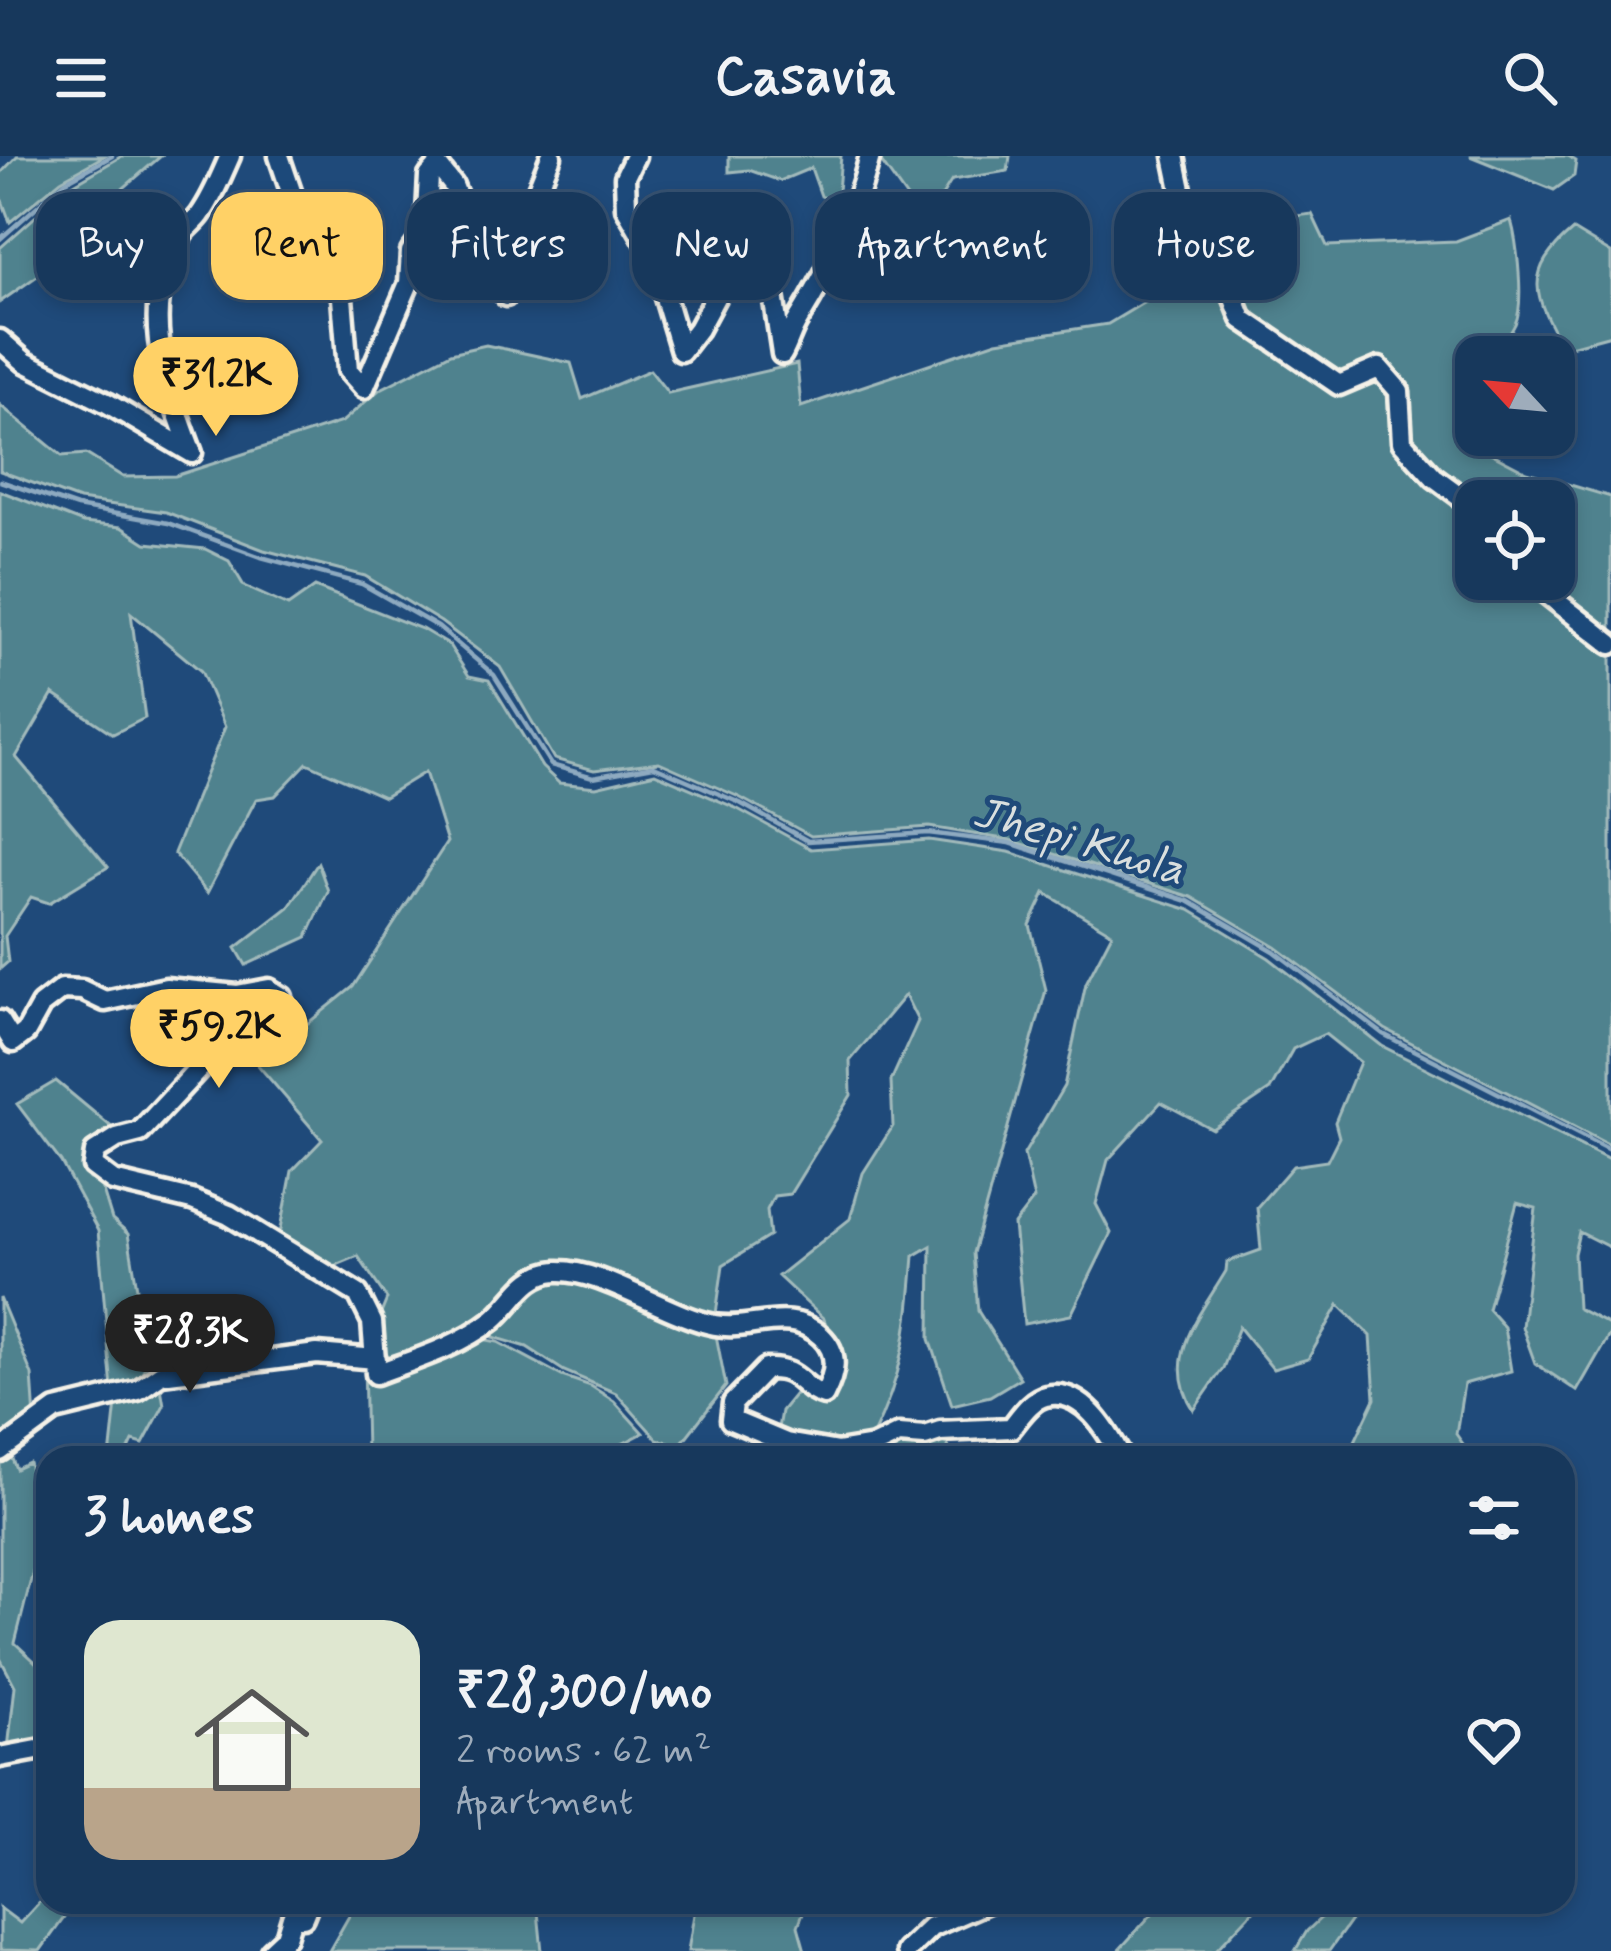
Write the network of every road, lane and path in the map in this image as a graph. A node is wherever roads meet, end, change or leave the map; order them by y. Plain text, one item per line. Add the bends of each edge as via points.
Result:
1 (230, 156) edge
2 (279, 156) edge
3 (551, 156) edge
4 (635, 156) edge
5 (870, 156) edge
6 (1174, 156) edge
7 (0, 340) edge
8 (1455, 492) edge
9 (1555, 600) edge
10 (1611, 644) edge
11 (0, 1021) edge
12 (376, 1359) junction
13 (812, 1446) edge
14 (874, 1446) edge
15 (1115, 1446) edge
16 (0, 1451) edge
17 (36, 1750) edge
18 (0, 1757) edge
19 (304, 1914) edge
20 (962, 1914) edge
21 (272, 1951) edge
22 (905, 1951) edge

1 - 7 street via 212,197 182,233 156,310 163,376 192,453 25,362
2 - 3 street via 298,212 327,252 342,298 348,370 364,388 409,283 411,252 426,232 429,176 438,166 453,185 506,296 524,260 531,206
4 - 5 street via 626,208 651,251 681,351 752,231 770,275 782,354 830,269
6 - 8 street via 1188,223 1242,319 1339,385 1379,368 1399,392 1402,442
9 - 10 street
11 - 12 street via 13,1042 62,989 105,1001 166,988 269,989 282,997 249,1015 140,1132 94,1152 93,1166 112,1181 229,1215 358,1294 372,1322
12 - 13 street via 376,1374 441,1350 496,1317 533,1279 555,1271 582,1275 717,1326 783,1320 818,1334 835,1363 824,1395 793,1372 766,1370 733,1403 731,1420 764,1437
12 - 16 street via 316,1354 161,1374 138,1390 56,1410
14 - 15 street via 899,1434 1011,1428 1031,1404 1065,1396 1100,1421
17 - 18 street
19 - 21 street via 292,1918
20 - 22 street

